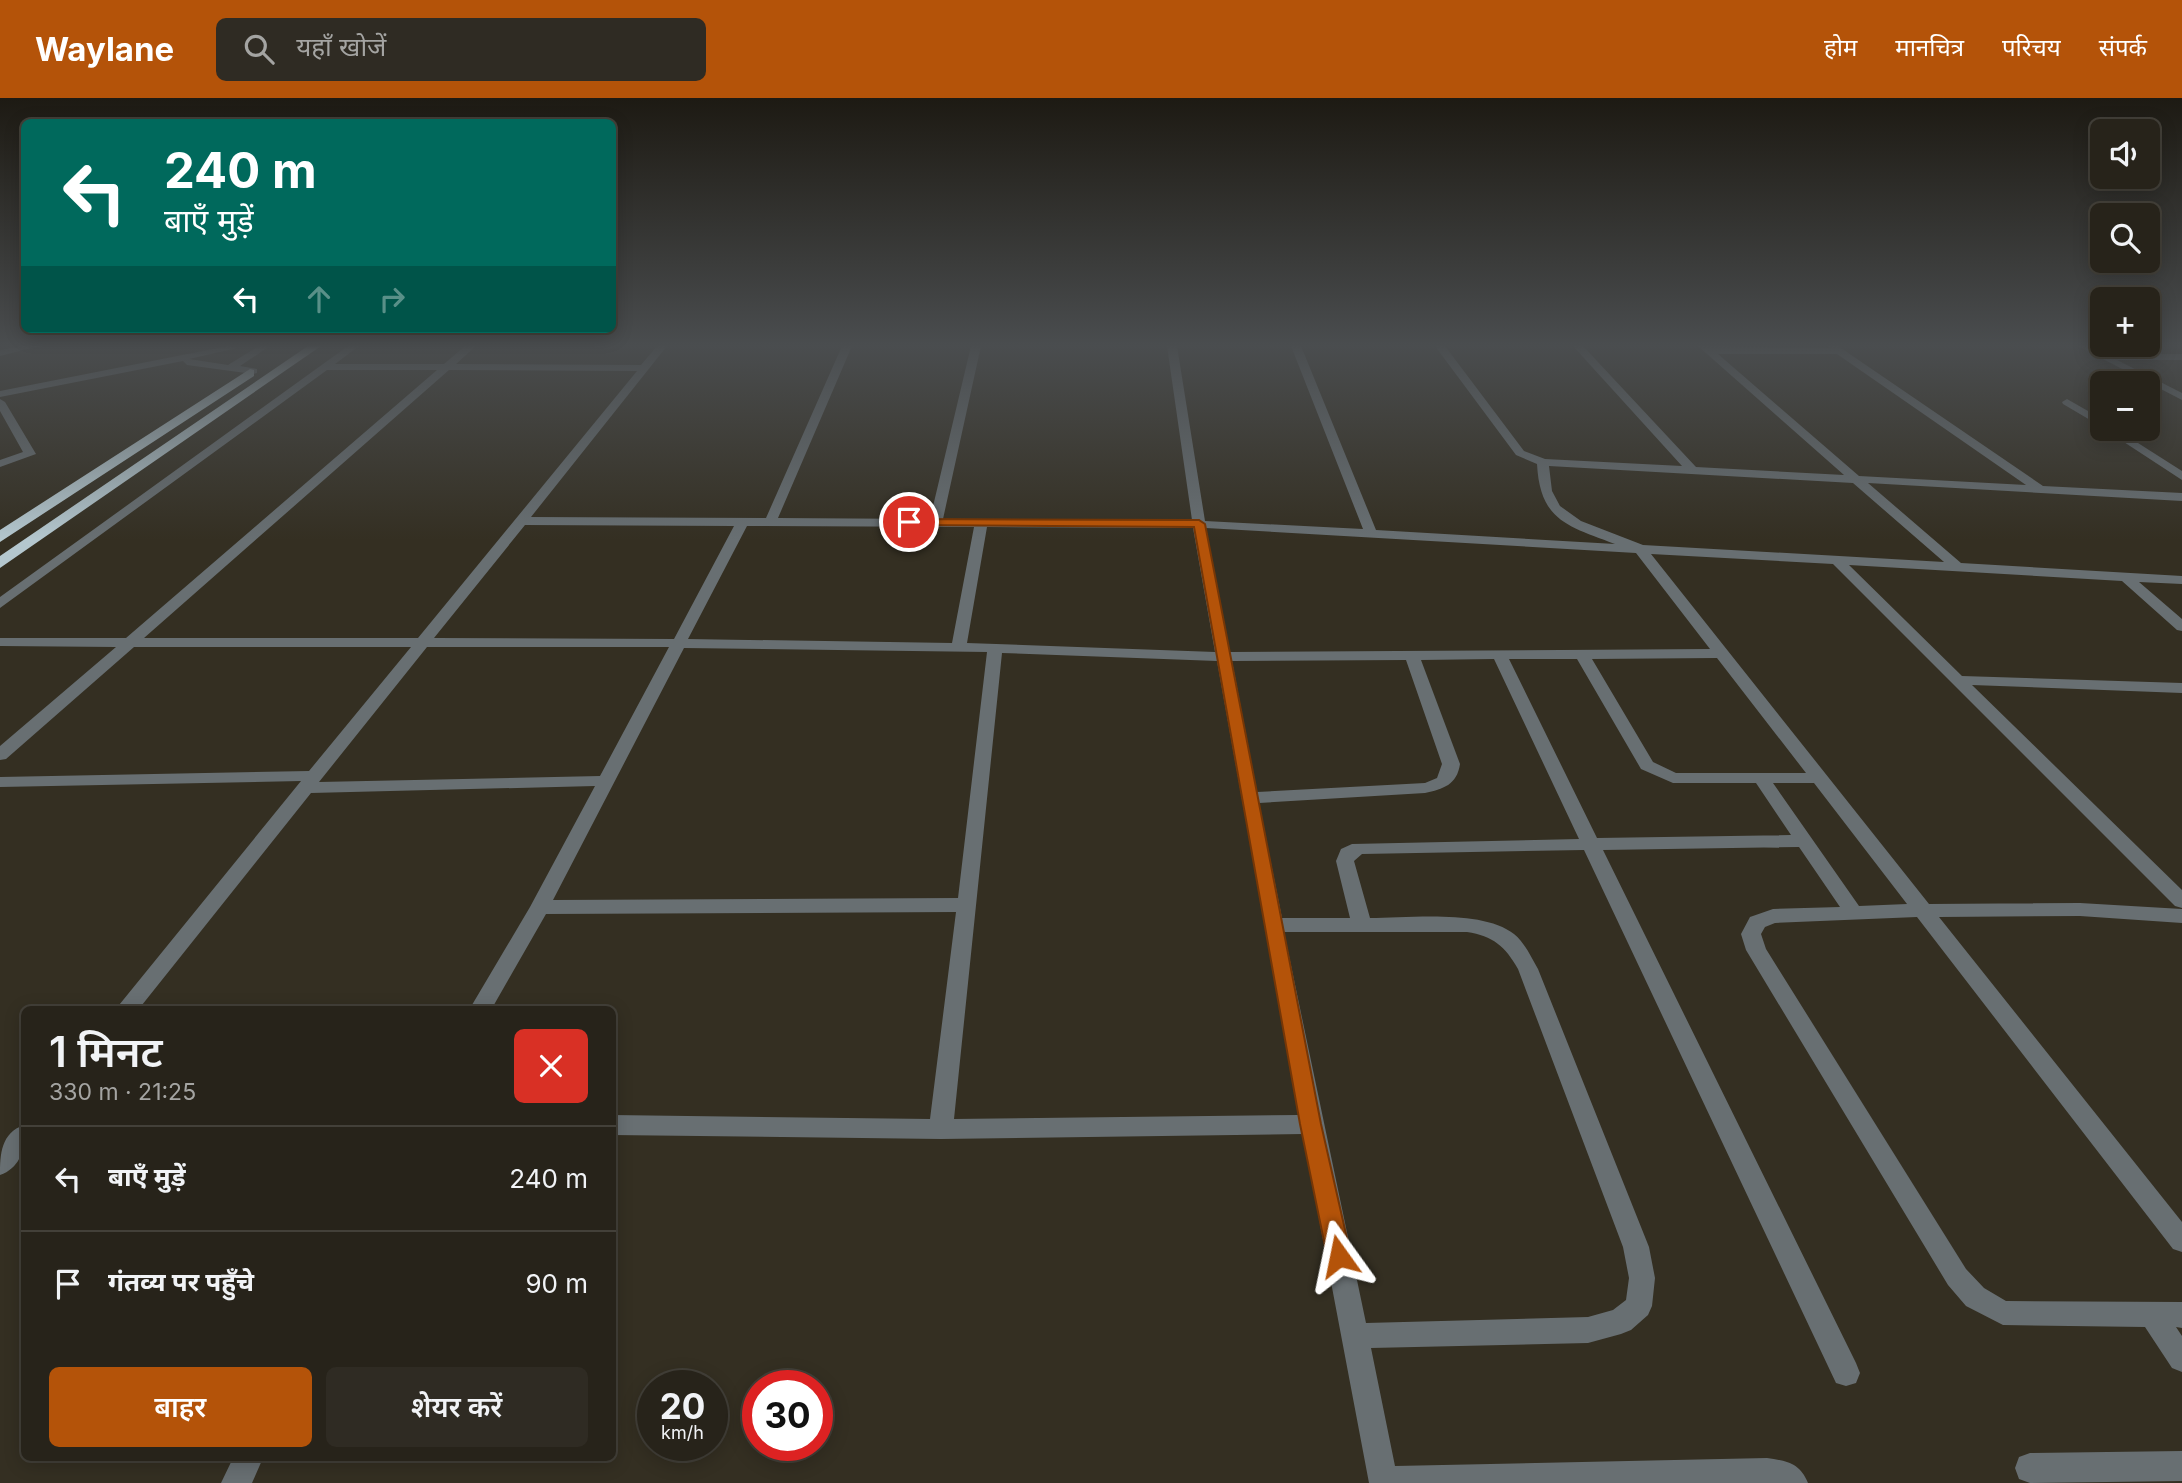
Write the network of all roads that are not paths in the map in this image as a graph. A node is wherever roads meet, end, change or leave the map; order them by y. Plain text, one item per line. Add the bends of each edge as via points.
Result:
1 (5, 411) edge
2 (193, 411) edge
3 (221, 411) edge
4 (264, 411) edge
5 (397, 411) edge
6 (610, 411) edge
7 (818, 411) edge
8 (961, 411) edge
9 (1182, 411) edge
10 (1322, 411) edge
11 (1488, 411) edge
12 (1637, 411) edge
13 (1777, 411) edge
14 (1926, 411) edge
15 (2128, 441) edge
16 (1543, 462) junction
17 (0, 464) edge
18 (1693, 471) junction
19 (2182, 476) edge
20 (1857, 480) junction
21 (2040, 489) junction
22 (2182, 497) edge
23 (521, 521) junction
24 (743, 521) junction
25 (771, 521) junction
26 (936, 522) junction
27 (981, 522) junction
28 (1199, 524) junction
29 (1371, 534) junction
30 (0, 537) edge
31 (1640, 549) junction
32 (1836, 560) junction
33 (0, 563) edge
34 (1957, 567) junction
35 (2126, 577) junction
36 (2182, 580) edge
37 (0, 604) edge
38 (2182, 627) edge
39 (424, 641) junction
40 (0, 642) edge
41 (131, 642) junction
42 (677, 643) junction
43 (959, 647) junction
44 (995, 648) junction
45 (1721, 653) junction
46 (1582, 655) junction
47 (1500, 656) junction
48 (1224, 657) junction
49 (1412, 657) junction
50 (1957, 680) junction
51 (2182, 688) edge
52 (0, 755) edge
53 (1761, 778) junction
54 (1819, 778) junction
55 (605, 781) junction
56 (0, 782) edge
57 (311, 782) junction
58 (1250, 798) junction
59 (1804, 841) junction
60 (1590, 844) junction
61 (2182, 901) edge
62 (967, 905) junction
63 (540, 907) junction
64 (1922, 910) junction
65 (1854, 913) junction
66 (2182, 916) edge
67 (1273, 925) junction
68 (1362, 925) junction
69 (129, 1006) edge
70 (482, 1006) edge
71 (1311, 1124) junction
72 (616, 1125) edge
73 (941, 1129) junction
74 (21, 1139) edge
75 (0, 1166) edge
76 (2182, 1241) edge
77 (2152, 1315) junction
78 (2182, 1315) edge
79 (1356, 1336) junction
80 (2182, 1359) edge
81 (1846, 1373) dead end
82 (247, 1461) edge
83 (2182, 1466) edge
84 (2030, 1468) dead end
85 (1384, 1482) edge
86 (236, 1483) edge
87 (1793, 1483) edge

1 - 17 street via 30,454
2 - 30 highway
3 - 33 highway
4 - 37 street
5 - 41 street
6 - 23 street
7 - 25 street
8 - 26 street
9 - 28 street
10 - 29 street
11 - 16 street via 1520,453
12 - 18 street
13 - 20 street
14 - 21 street
15 - 19 street
16 - 18 street
16 - 31 street via 1548,498 1556,511
18 - 20 street
20 - 21 street
20 - 34 street
21 - 22 street
23 - 24 street
23 - 39 street
24 - 25 street
24 - 42 street
25 - 26 street
26 - 27 street
27 - 28 street
27 - 43 street
28 - 29 street
28 - 48 street
29 - 31 street
31 - 32 street
31 - 45 street
32 - 34 street
32 - 50 street
34 - 35 street
35 - 36 street
35 - 38 street
39 - 41 street
39 - 42 street
39 - 57 street
40 - 41 street
41 - 52 street
42 - 43 street
42 - 55 street
43 - 44 street
44 - 48 street
44 - 62 street
45 - 46 street
45 - 54 street
46 - 47 street
46 - 53 street via 1647,765 1673,778
47 - 49 street
47 - 60 street
48 - 49 street
48 - 58 street
49 - 58 street via 1451,764 1450,775 1442,784
50 - 51 street
50 - 61 street
53 - 54 street
53 - 59 street
54 - 64 street
55 - 57 street
55 - 63 street
56 - 57 street
57 - 69 street
58 - 67 street
59 - 60 street
59 - 65 street
60 - 68 street via 1359,848 1348,853 1345,862
60 - 81 street
62 - 63 street
62 - 73 street
63 - 70 street
64 - 65 street
64 - 66 street via 2042,908
64 - 76 street
65 - 77 street via 1773,916 1758,922 1751,934 1756,950 1957,1277 1975,1297 2003,1313
67 - 68 street
67 - 71 street
68 - 79 street via 1467,925 1491,928 1511,940 1528,969 1597,1146 1636,1247 1642,1278 1639,1306 1621,1321 1588,1330
71 - 73 street
71 - 79 street
72 - 73 street
74 - 75 street
77 - 78 street
77 - 80 street
79 - 85 street
82 - 86 street
83 - 84 street
85 - 87 street via 1767,1473 1786,1476

